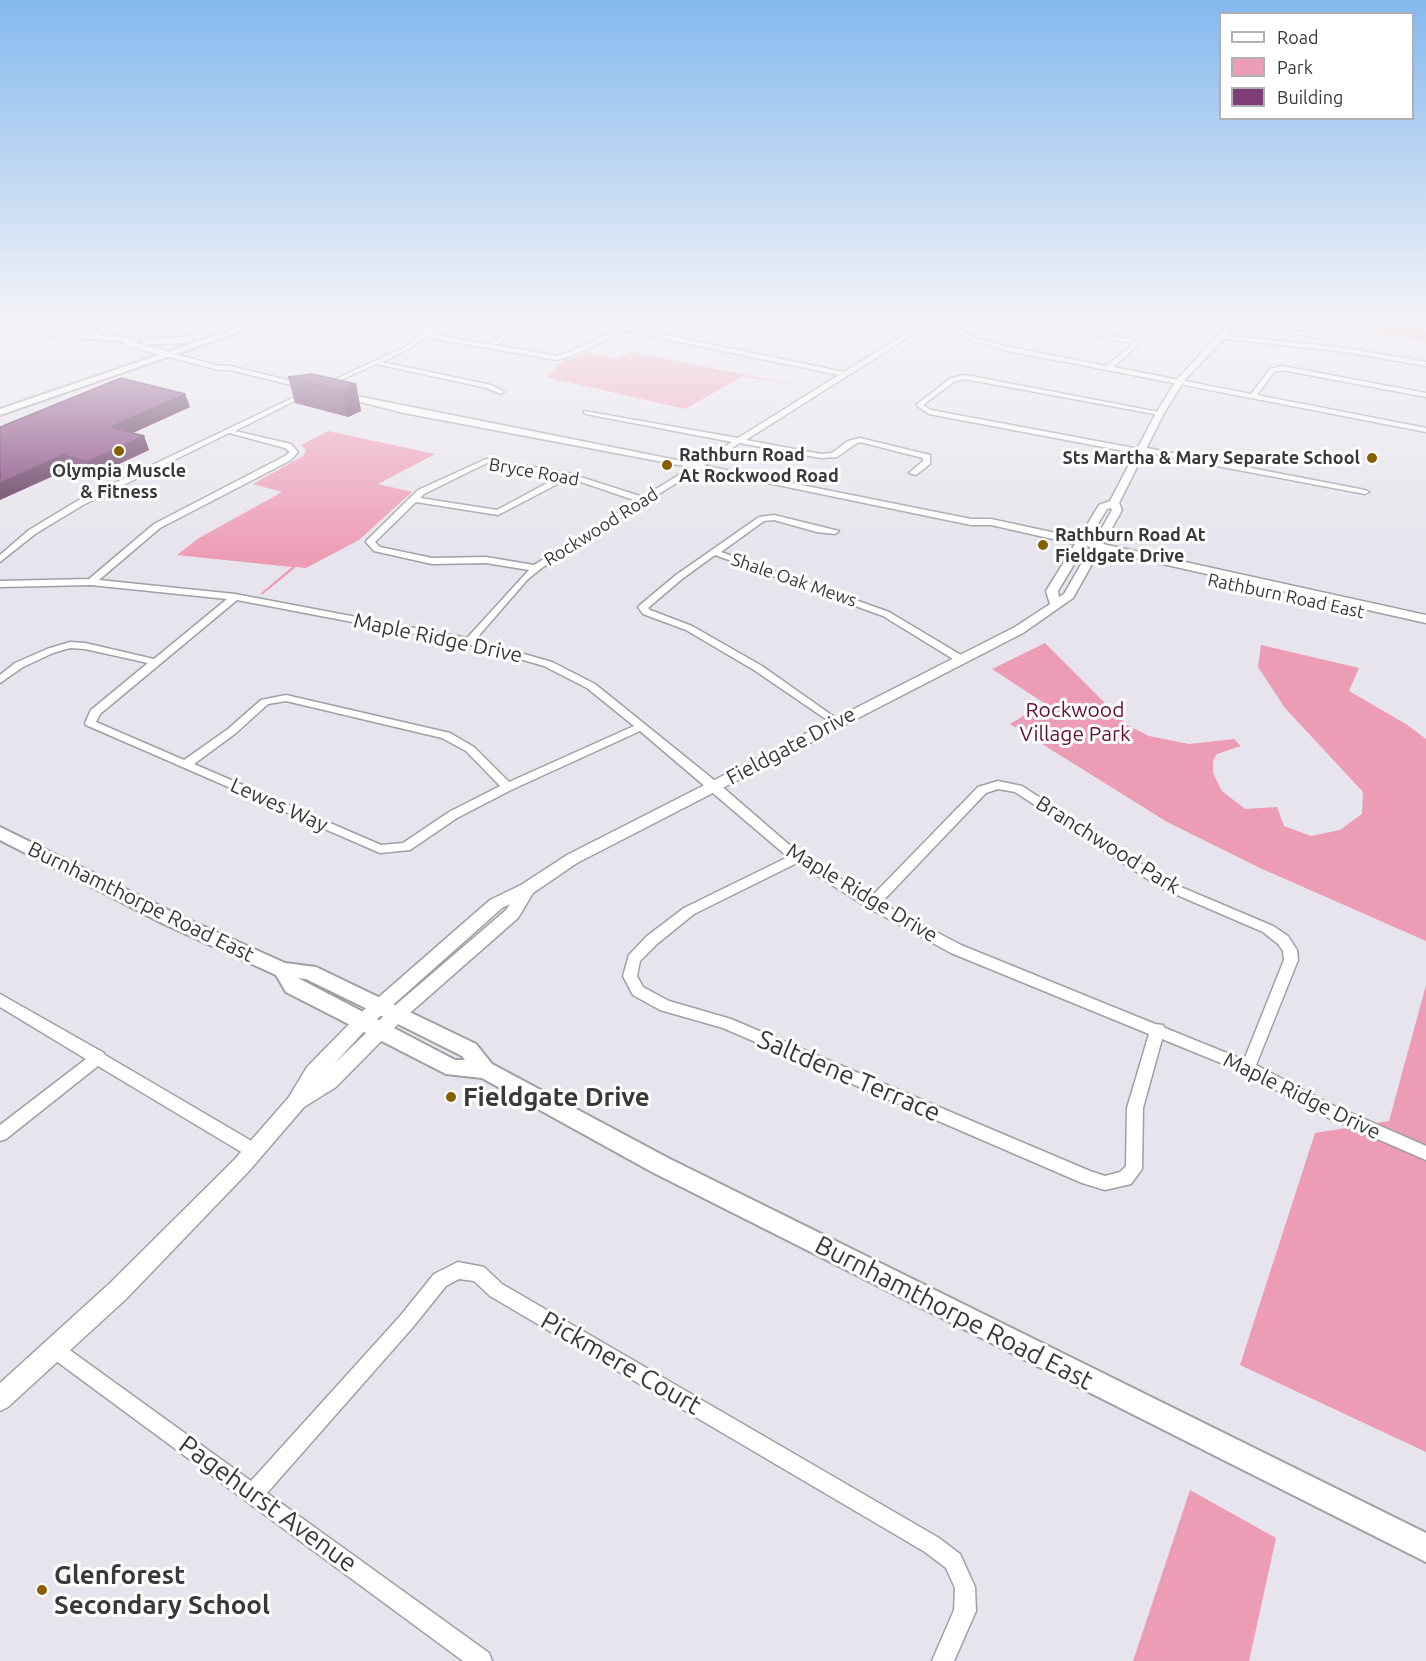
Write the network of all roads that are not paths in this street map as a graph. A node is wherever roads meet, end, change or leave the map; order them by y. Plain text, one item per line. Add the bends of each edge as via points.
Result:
1 (28, 402) edge
2 (290, 402) edge
3 (371, 402) edge
4 (802, 402) edge
5 (924, 402) edge
6 (1098, 402) edge
7 (1167, 402) edge
8 (1286, 402) edge
9 (0, 412) edge
10 (586, 412) dead end
11 (1160, 413) junction
12 (1426, 430) edge
13 (228, 431) junction
14 (741, 441) junction
15 (1141, 450) junction
16 (699, 466) junction
17 (913, 473) dead end
18 (568, 475) junction
19 (1365, 492) dead end
20 (413, 499) junction
21 (643, 500) junction
22 (1114, 503) junction
23 (836, 531) dead end
24 (1079, 546) junction
25 (1094, 550) junction
26 (714, 552) junction
27 (0, 559) edge
28 (536, 568) junction
29 (91, 582) junction
30 (0, 584) edge
31 (235, 597) junction
32 (1055, 603) junction
33 (1426, 619) edge
34 (1426, 627) edge
35 (469, 641) junction
36 (962, 660) junction
37 (156, 662) junction
38 (0, 680) edge
39 (836, 723) junction
40 (640, 727) junction
41 (186, 764) junction
42 (507, 787) junction
43 (715, 787) junction
44 (0, 833) edge
45 (797, 858) junction
46 (872, 904) junction
47 (283, 969) junction
48 (0, 1000) edge
49 (388, 1010) junction
50 (371, 1026) junction
51 (1158, 1029) junction
52 (99, 1057) junction
53 (1248, 1068) junction
54 (485, 1070) junction
55 (0, 1134) edge
56 (254, 1151) junction
57 (1426, 1153) edge
58 (54, 1349) junction
59 (0, 1399) edge
60 (254, 1493) junction
61 (1426, 1548) edge
62 (481, 1661) edge
63 (943, 1661) edge

1 - 9 main road
2 - 13 street
3 - 16 street, Rathburn Road East
4 - 14 street, Rockwood Road
5 - 15 street via 919,405 929,412
6 - 11 street
7 - 11 street, Fieldgate Drive
8 - 12 street
10 - 14 street
11 - 15 street, Fieldgate Drive
13 - 27 street via 62,513
13 - 29 street via 289,447 294,452 157,526
14 - 16 street, Rockwood Road
14 - 17 street via 827,457 860,440 927,457 927,462
15 - 19 street
15 - 22 street, Fieldgate Drive
16 - 21 street, Rockwood Road
16 - 24 street, Rathburn Road East via 972,522 991,522
18 - 20 street via 498,513
18 - 20 street, Bryce Road via 486,461
18 - 21 street, Bryce Road
20 - 28 street, Bryce Road via 372,538 372,547 432,561 486,560
21 - 28 street, Rockwood Road
22 - 24 street, Fieldgate Drive via 1103,507
22 - 25 street, Fieldgate Drive via 1117,510
23 - 26 street via 767,517
24 - 25 street, Rathburn Road East
24 - 32 street, Fieldgate Drive via 1052,591
25 - 32 street, Fieldgate Drive via 1069,596
25 - 33 street, Rathburn Road East
25 - 34 street, Rathburn Road East
26 - 36 street, Shale Oak Mews via 886,614
26 - 39 street, Shale Oak Mews via 647,600 644,610 703,636 759,669
28 - 35 street, Rockwood Road
29 - 30 street, Maple Ridge Drive
29 - 31 street, Maple Ridge Drive
31 - 35 street, Maple Ridge Drive
31 - 37 street, Lewes Way
32 - 36 street, Fieldgate Drive via 1019,630
35 - 40 street, Maple Ridge Drive via 561,669 591,686
36 - 39 street, Fieldgate Drive
37 - 38 street via 70,645 19,665
37 - 41 street, Lewes Way via 95,712 90,723
39 - 43 street, Fieldgate Drive
40 - 42 street, Lewes Way
40 - 43 street, Maple Ridge Drive
41 - 42 street, Lewes Way via 386,850 406,847 453,815
41 - 42 street via 265,702 286,698 446,735 470,749
43 - 45 street, Maple Ridge Drive
43 - 49 street, Fieldgate Drive via 572,859 496,904
44 - 47 main road, Burnhamthorpe Road East via 170,919
45 - 46 street, Maple Ridge Drive
45 - 51 street, Saltdene Terrace via 689,911 652,940 633,959 630,976 638,990 665,1006 726,1023 1105,1183 1125,1179 1134,1169 1135,1108
46 - 51 street, Maple Ridge Drive via 956,949
46 - 53 street, Branchwood Park via 982,790 998,785 1018,789 1165,885 1268,929 1283,940 1291,960
47 - 49 main road, Burnhamthorpe Road East via 309,972
47 - 50 main road, Burnhamthorpe Road East via 293,987
48 - 52 street
49 - 50 street, Fieldgate Drive
49 - 54 main road, Burnhamthorpe Road East via 469,1050
50 - 54 main road, Burnhamthorpe Road East via 453,1068
50 - 56 street, Fieldgate Drive via 329,1081 296,1103
51 - 53 street, Maple Ridge Drive
52 - 55 street
52 - 56 street
53 - 57 street, Maple Ridge Drive via 1325,1109
54 - 61 main road, Burnhamthorpe Road East via 660,1165
56 - 58 street, Fieldgate Drive via 118,1291
58 - 59 street, Fieldgate Drive
58 - 60 street, Pagehurst Avenue
60 - 62 street, Pagehurst Avenue
60 - 63 street, Pickmere Court via 440,1280 458,1269 478,1273 496,1290 932,1545 953,1561 965,1587 965,1611

